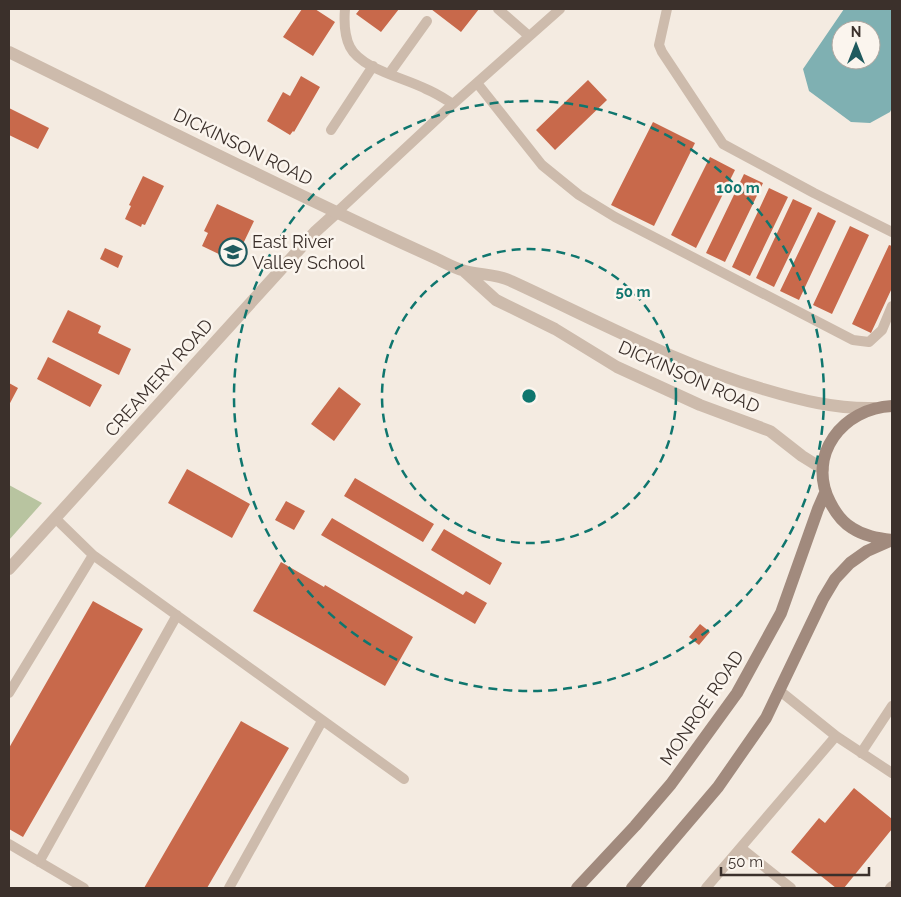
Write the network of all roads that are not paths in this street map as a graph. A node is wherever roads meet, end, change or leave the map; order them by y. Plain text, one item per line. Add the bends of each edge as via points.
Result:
1 (345, 9) edge
2 (498, 9) edge
3 (560, 9) edge
4 (667, 9) edge
5 (427, 21) dead end
6 (529, 36) junction
7 (9, 52) edge
8 (373, 66) junction
9 (389, 74) junction
10 (477, 83) junction
11 (454, 104) junction
12 (331, 130) dead end
13 (336, 213) junction
14 (892, 232) edge
15 (464, 271) junction
16 (892, 306) edge
17 (892, 405) edge
18 (874, 408) junction
19 (823, 469) junction
20 (826, 493) junction
21 (55, 518) junction
22 (892, 540) edge
23 (93, 554) junction
24 (9, 569) edge
25 (177, 615) junction
26 (780, 691) junction
27 (9, 693) edge
28 (892, 706) edge
29 (322, 720) junction
30 (836, 736) junction
31 (861, 753) junction
32 (892, 773) edge
33 (404, 779) dead end
34 (9, 844) edge
35 (741, 848) junction
36 (40, 862) junction
37 (84, 888) edge
38 (229, 888) edge
39 (577, 888) edge
40 (632, 888) edge
41 (706, 888) edge
42 (791, 888) edge

1 - 8 lane via 346,37 350,48 358,58
2 - 6 lane
3 - 6 lane
4 - 14 lane via 659,44 662,52 723,144
5 - 9 lane
6 - 10 lane
7 - 13 street, DICKINSON ROAD
8 - 9 lane
8 - 12 lane
9 - 11 lane
10 - 11 lane
10 - 16 lane via 542,165 579,195 615,217 853,340 869,342 882,330
11 - 13 lane
13 - 15 street, DICKINSON ROAD
13 - 21 street, CREAMERY ROAD
15 - 18 street, DICKINSON ROAD via 507,279 692,366 738,382 809,402
15 - 19 street, DICKINSON ROAD via 496,300 555,329 617,367 700,405 770,431
17 - 18 main road
18 - 19 main road via 854,416 838,430 827,448
19 - 20 main road
20 - 22 main road via 835,512 851,528 870,537
20 - 39 main road, MONROE ROAD via 781,613 737,693 671,784
21 - 23 lane
21 - 24 street, CREAMERY ROAD
22 - 26 main road via 867,551 835,579
23 - 25 lane
23 - 27 lane
25 - 29 lane
25 - 36 lane
26 - 30 lane
26 - 40 main road via 766,718 718,787
28 - 31 lane
29 - 33 lane
29 - 38 lane
30 - 31 lane
30 - 35 lane
31 - 32 lane
34 - 36 lane
35 - 41 lane
35 - 42 lane
36 - 37 lane

